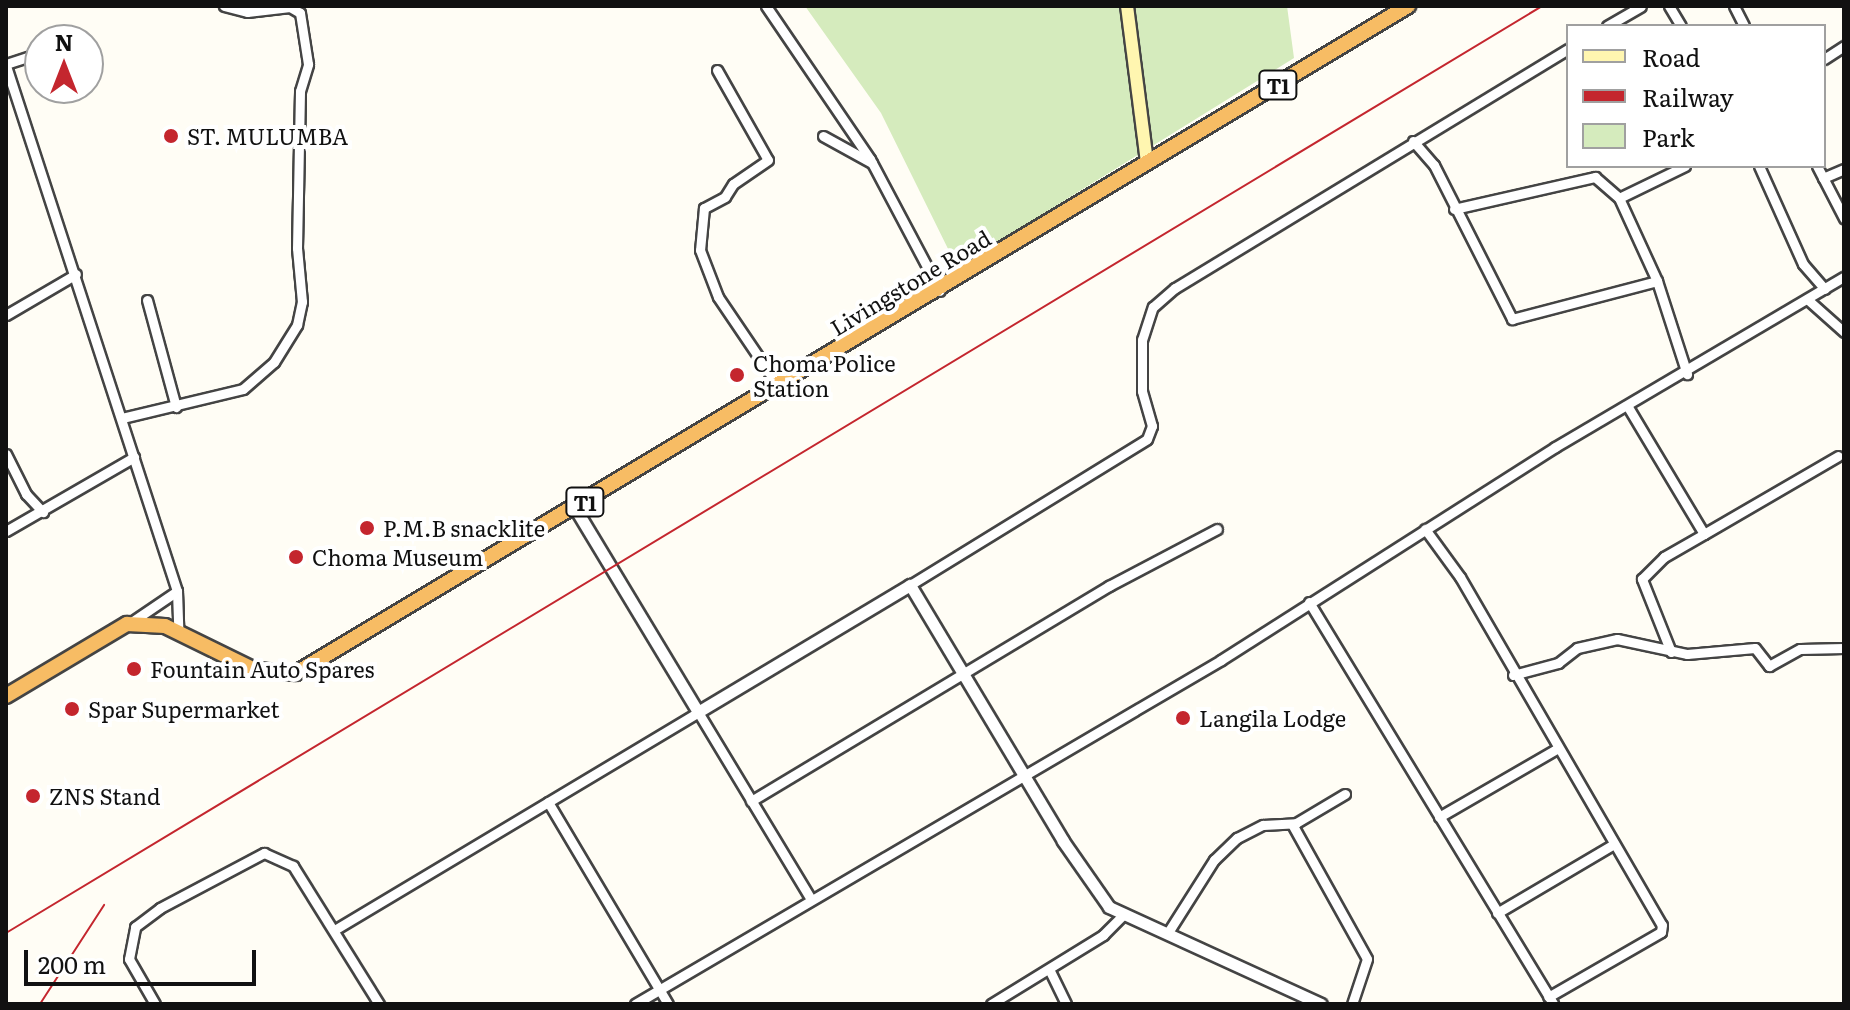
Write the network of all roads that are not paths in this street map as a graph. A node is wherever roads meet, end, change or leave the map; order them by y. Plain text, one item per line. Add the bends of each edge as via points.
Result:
1 (224, 6) edge
2 (766, 6) edge
3 (1127, 6) edge
4 (1408, 6) edge
5 (1641, 6) edge
6 (1669, 6) edge
7 (1734, 6) edge
8 (1610, 24) edge
9 (1680, 24) edge
10 (1743, 24) edge
11 (1844, 46) edge
12 (1566, 50) edge
13 (1826, 58) edge
14 (6, 65) edge
15 (717, 70) dead end
16 (18, 102) junction
17 (6, 108) edge
18 (823, 136) dead end
19 (1413, 141) junction
20 (872, 163) junction
21 (1147, 163) junction
22 (1681, 168) edge
23 (1760, 168) edge
24 (1818, 168) edge
25 (1844, 169) edge
26 (1823, 178) junction
27 (1619, 198) junction
28 (1454, 209) junction
29 (1844, 218) edge
30 (76, 274) junction
31 (1844, 277) edge
32 (1657, 281) junction
33 (1825, 289) junction
34 (940, 291) junction
35 (1807, 299) junction
36 (147, 300) dead end
37 (6, 315) edge
38 (1844, 332) edge
39 (1687, 374) junction
40 (779, 387) junction
41 (176, 407) junction
42 (1628, 407) junction
43 (122, 418) junction
44 (6, 454) edge
45 (1838, 456) dead end
46 (134, 457) junction
47 (575, 508) junction
48 (43, 512) junction
49 (1217, 529) dead end
50 (1425, 529) junction
51 (6, 531) edge
52 (1704, 534) junction
53 (910, 585) junction
54 (177, 591) junction
55 (1309, 602) junction
56 (127, 624) junction
57 (178, 629) junction
58 (1844, 648) edge
59 (1671, 652) junction
60 (964, 675) junction
61 (1513, 675) junction
62 (6, 696) edge
63 (698, 712) junction
64 (1558, 748) junction
65 (1023, 773) junction
66 (1345, 794) dead end
67 (751, 801) junction
68 (548, 802) junction
69 (1439, 817) junction
70 (1292, 824) junction
71 (1614, 844) junction
72 (811, 899) junction
73 (1497, 913) junction
74 (1122, 916) junction
75 (336, 929) junction
76 (1167, 934) junction
77 (1049, 969) junction
78 (659, 990) junction
79 (1551, 1000) edge
80 (155, 1004) edge
81 (379, 1004) edge
82 (635, 1004) edge
83 (668, 1004) edge
84 (991, 1004) edge
85 (1066, 1004) edge
86 (1321, 1004) edge
87 (1352, 1004) edge

1 - 41 street via 247,12 290,7 300,13 308,59 300,91 297,248 302,302 287,343 257,380 231,395
2 - 20 street
3 - 21 main road
4 - 21 highway, Livingstone Road / T1
5 - 8 street
6 - 9 street
7 - 10 street
11 - 13 street
12 - 19 street
14 - 16 street
15 - 40 street via 768,160 704,208 700,250 718,297
16 - 17 street
16 - 30 street
18 - 20 street
19 - 28 street via 1434,165
19 - 53 street via 1255,236 1153,307 1142,340 1142,391 1152,426 1147,439
20 - 34 street
21 - 34 highway, Livingstone Road / T1
22 - 27 street
23 - 33 street via 1803,264
24 - 26 street
25 - 26 street
26 - 29 street
27 - 28 street via 1595,177
27 - 32 street
28 - 32 street via 1512,319
30 - 37 street
30 - 43 street
31 - 33 street
32 - 39 street
33 - 35 street
34 - 40 highway, Livingstone Road / T1
35 - 38 street
35 - 39 street
36 - 41 street
39 - 42 street
40 - 47 highway, Livingstone Road / T1
41 - 43 street
42 - 50 street
42 - 52 street
43 - 46 street
44 - 48 street via 26,494
45 - 52 street
46 - 48 street
46 - 54 street
47 - 57 highway, Livingstone Road / T1 via 296,673 255,670
47 - 63 street
48 - 51 street
49 - 60 street via 1109,586
50 - 55 street
50 - 61 street via 1460,577
52 - 59 street via 1664,557 1642,579
53 - 60 street
53 - 63 street
54 - 56 street
54 - 57 street
55 - 65 street via 1221,660
55 - 69 street
56 - 57 highway, Livingstone Road / T1
56 - 62 highway
58 - 59 street via 1800,649 1769,666 1755,648
59 - 61 street via 1639,640 1617,639 1577,648 1558,663
60 - 65 street
60 - 67 street
61 - 64 street
63 - 67 street
63 - 68 street
64 - 69 street
64 - 71 street
65 - 72 street
65 - 74 street via 1099,897
66 - 70 street
67 - 72 street
68 - 75 street
68 - 78 street
69 - 73 street
70 - 76 street via 1263,825 1237,838 1214,860
70 - 87 street via 1367,959
71 - 73 street
71 - 79 street via 1663,928
72 - 78 street
73 - 79 street
74 - 76 street
74 - 77 street
75 - 80 street via 293,866 276,855 254,855 135,927 129,959
75 - 81 street
76 - 86 street
77 - 84 street
77 - 85 street
78 - 82 street
78 - 83 street

